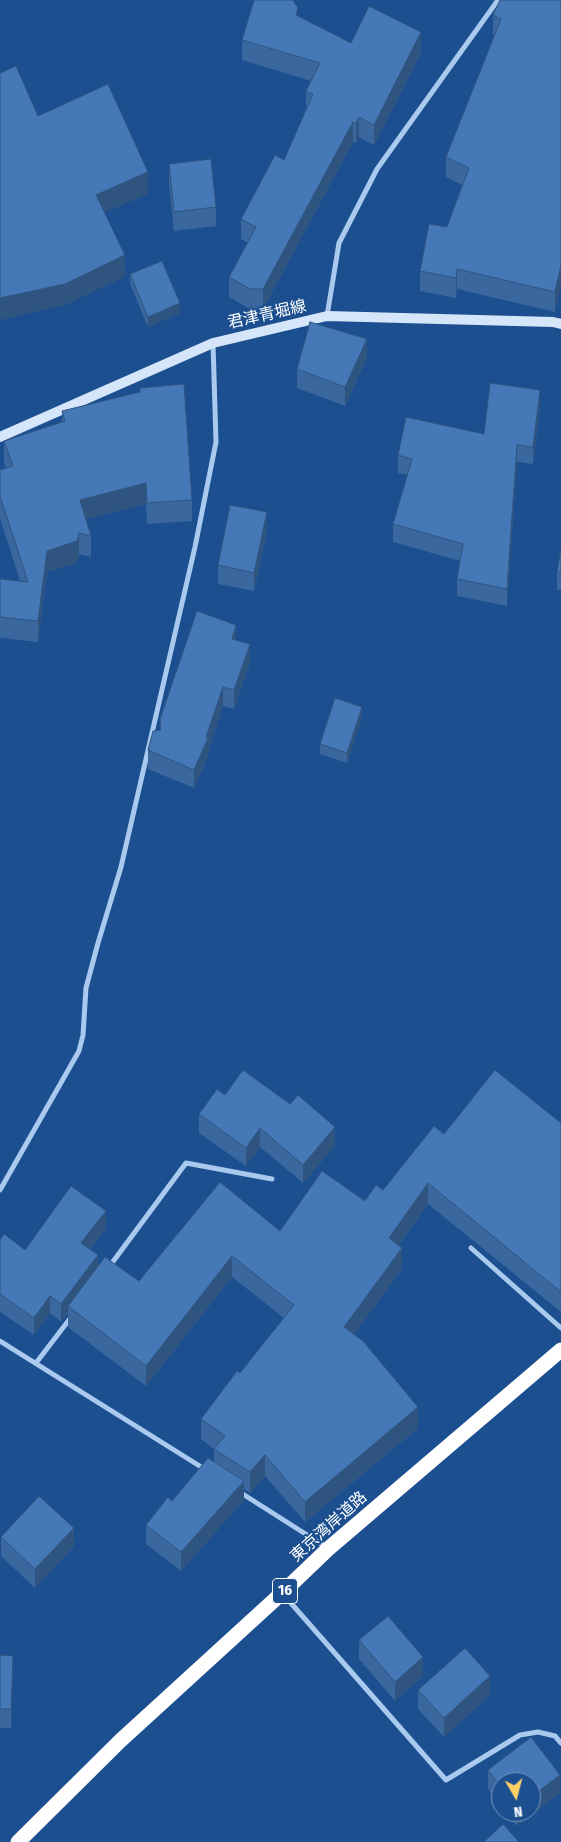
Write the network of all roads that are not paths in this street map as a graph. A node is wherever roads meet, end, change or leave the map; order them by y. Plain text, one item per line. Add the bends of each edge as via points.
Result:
1 (498, 0) edge
2 (327, 316) junction
3 (561, 324) edge
4 (213, 343) junction
5 (0, 437) edge
6 (272, 1180) dead end
7 (0, 1190) edge
8 (471, 1248) dead end
9 (102, 1275) edge
10 (78, 1307) edge
11 (561, 1328) edge
12 (0, 1341) edge
13 (561, 1350) edge
14 (36, 1363) junction
15 (212, 1474) edge
16 (229, 1484) edge
17 (328, 1549) junction
18 (282, 1593) junction
19 (561, 1743) edge
20 (18, 1842) edge

1 - 2 street via 377,169 339,243
2 - 3 main road, 君津青堀線
2 - 4 main road, 君津青堀線
4 - 5 main road, 君津青堀線
4 - 7 street via 216,442 122,866 86,988 79,1051
6 - 9 street via 186,1163
8 - 11 street
10 - 14 street
12 - 14 street
13 - 17 highway, 東京湾岸道路 / 16
14 - 15 street
16 - 17 street
17 - 18 highway, 東京湾岸道路 / 16
18 - 19 street via 446,1780 520,1735 538,1732 555,1736
18 - 20 highway, 東京湾岸道路 / 16 via 120,1741

